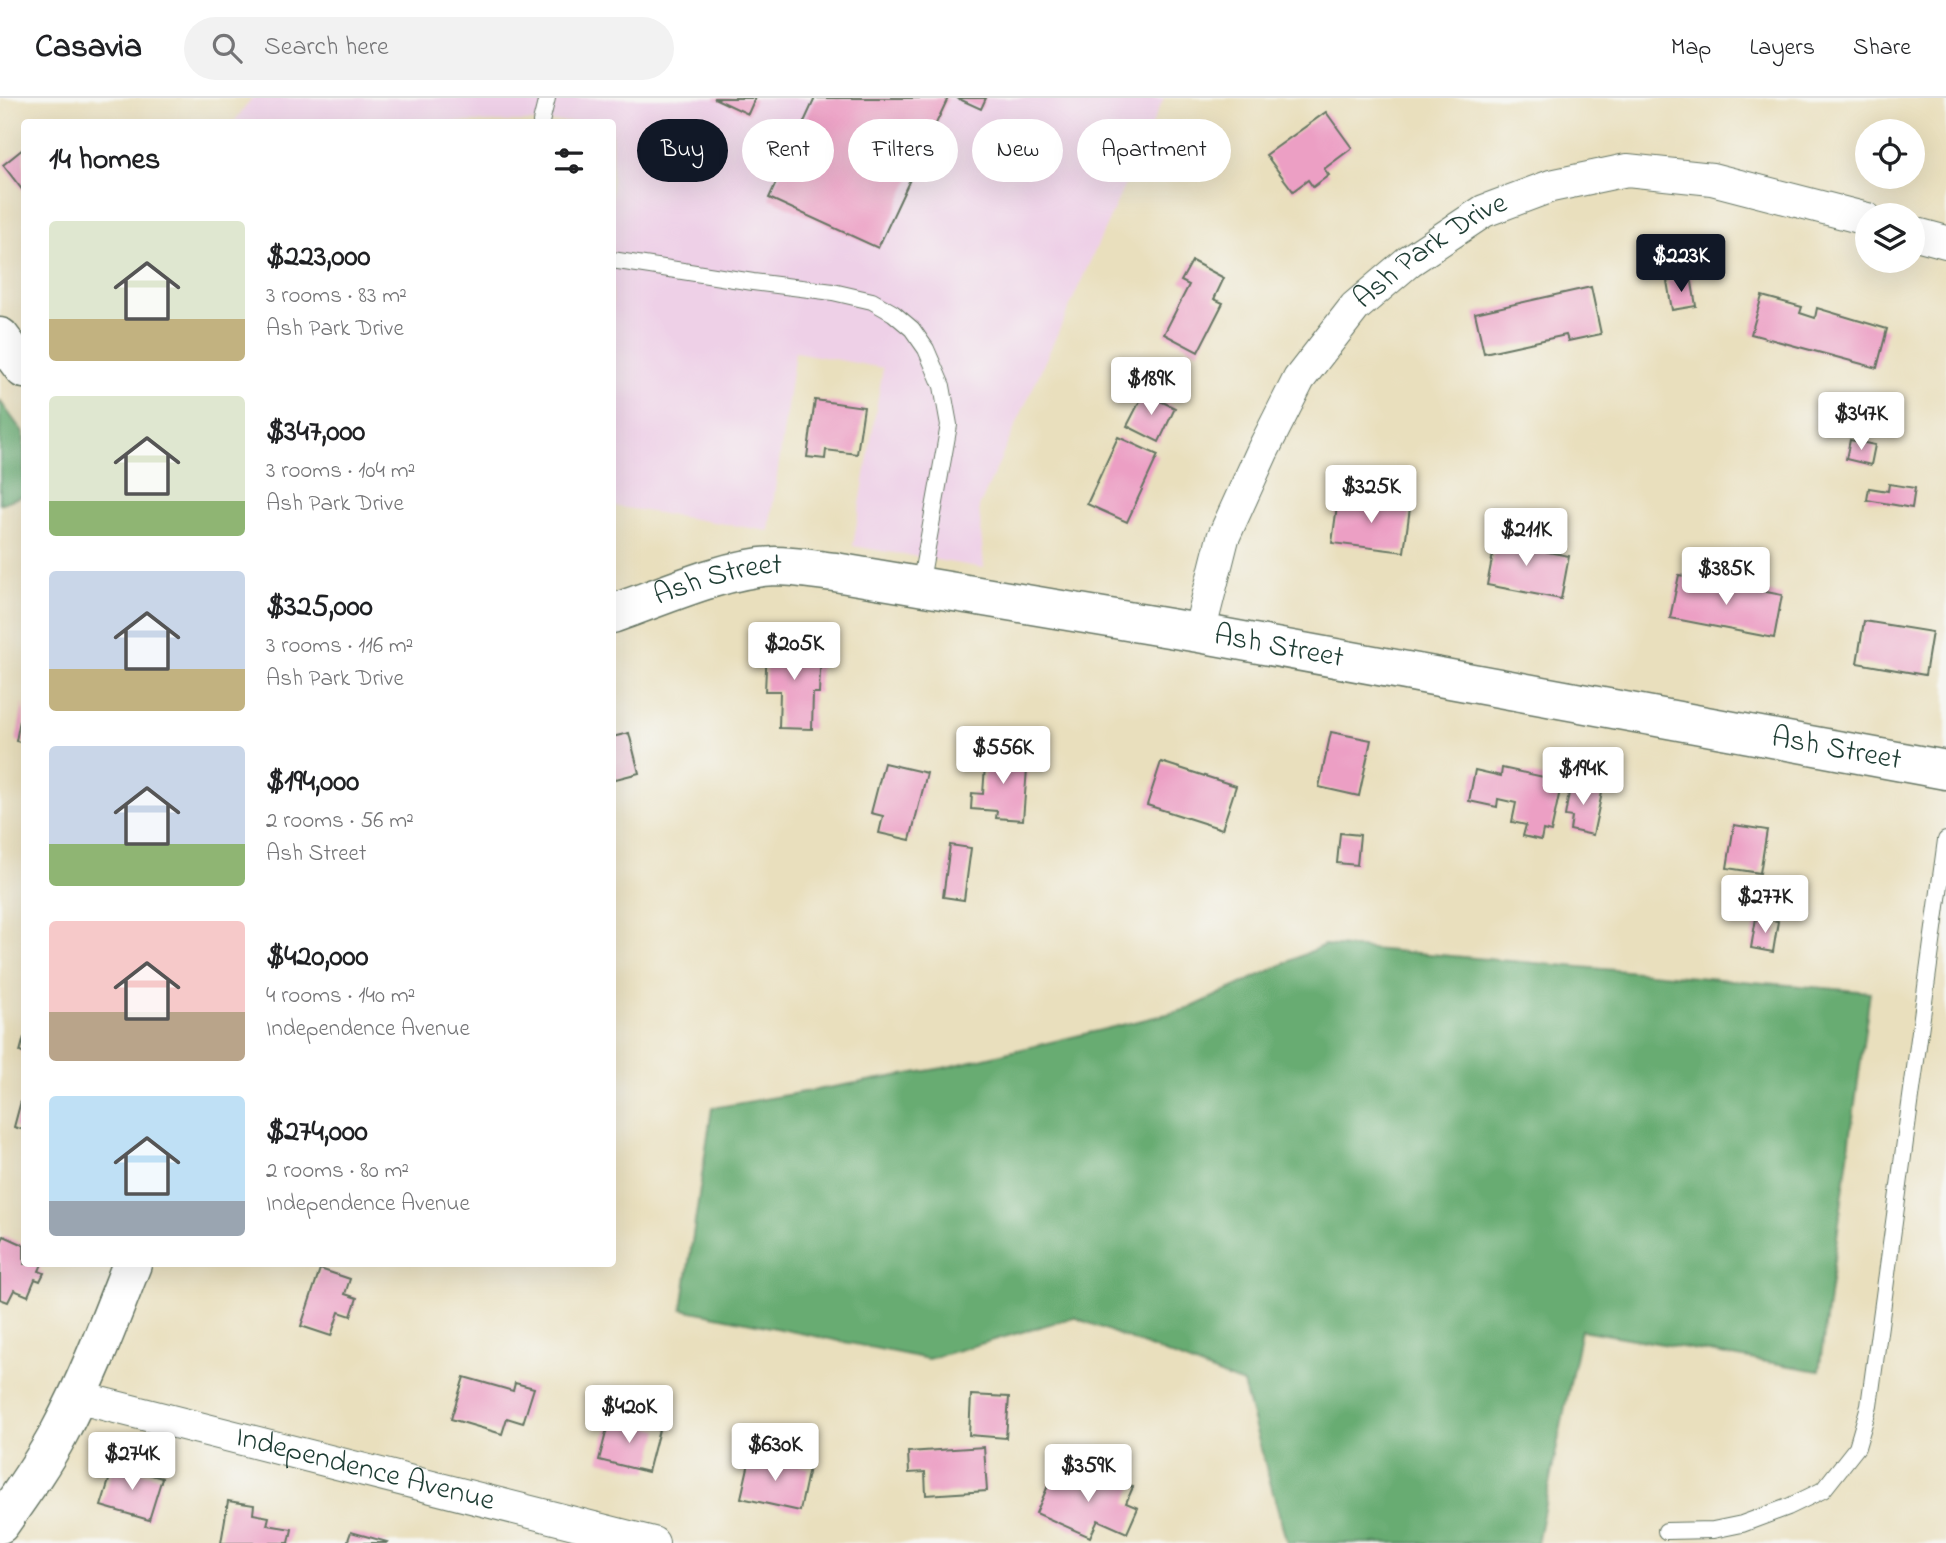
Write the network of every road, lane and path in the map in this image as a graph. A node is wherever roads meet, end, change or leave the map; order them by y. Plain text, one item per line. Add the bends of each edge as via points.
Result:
1 (547, 98) edge
2 (542, 119) edge
3 (1855, 216) edge
4 (1925, 237) edge
5 (1946, 243) edge
6 (616, 261) edge
7 (0, 337) edge
8 (21, 365) edge
9 (920, 586) junction
10 (616, 613) edge
11 (1199, 633) junction
12 (1946, 770) edge
13 (1946, 840) edge
14 (131, 1267) edge
15 (76, 1397) junction
16 (0, 1524) edge
17 (1666, 1531) dead end
18 (653, 1543) edge

1 - 2 lane
3 - 11 street, Ash Park Drive via 1712,179 1627,170 1551,186 1484,211 1409,261 1355,307 1299,379 1223,538
4 - 5 street
6 - 9 lane via 872,301 912,329 942,386 949,425
7 - 8 street
9 - 10 street, Ash Street via 775,566 715,579
9 - 11 street, Ash Street
11 - 12 street, Ash Street
13 - 17 lane via 1870,1406 1857,1447 1823,1490 1788,1507 1713,1530
14 - 15 street
15 - 16 street via 32,1479
15 - 18 street, Independence Avenue

